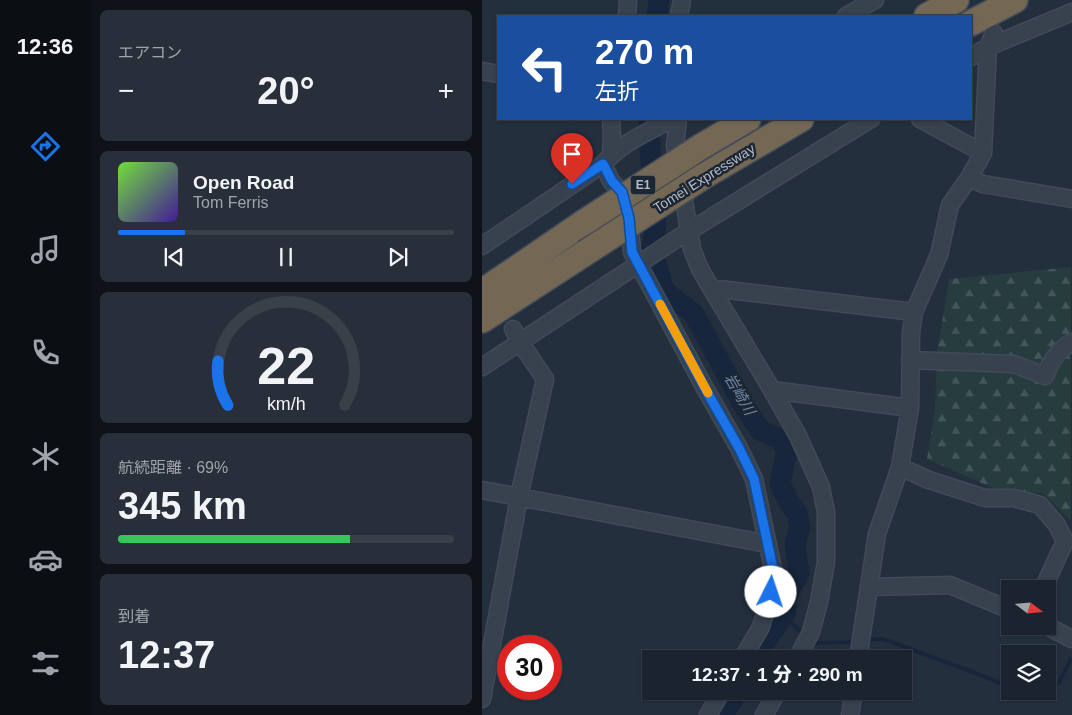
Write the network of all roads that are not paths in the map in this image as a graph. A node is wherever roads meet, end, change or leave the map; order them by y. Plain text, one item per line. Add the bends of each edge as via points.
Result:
1 (628, 0) edge
2 (682, 0) edge
3 (875, 0) edge
4 (939, 0) edge
5 (956, 0) edge
6 (1014, 0) edge
7 (1072, 12) edge
8 (627, 15) edge
9 (679, 15) edge
10 (848, 15) edge
11 (914, 15) edge
12 (928, 15) edge
13 (972, 22) edge
14 (991, 40) junction
15 (972, 56) edge
16 (482, 71) edge
17 (497, 74) edge
18 (611, 120) edge
19 (669, 120) edge
20 (678, 120) edge
21 (746, 120) edge
22 (799, 120) edge
23 (869, 120) edge
24 (922, 120) edge
25 (983, 153) junction
26 (613, 154) junction
27 (969, 178) junction
28 (1072, 199) edge
29 (684, 235) junction
30 (482, 246) edge
31 (644, 261) junction
32 (710, 288) junction
33 (482, 292) edge
34 (914, 312) junction
35 (482, 320) edge
36 (516, 336) junction
37 (1072, 342) edge
38 (910, 360) junction
39 (482, 367) edge
40 (772, 390) junction
41 (910, 408) junction
42 (900, 467) junction
43 (482, 490) edge
44 (519, 497) junction
45 (768, 544) junction
46 (1047, 580) edge
47 (869, 587) junction
48 (1001, 606) edge
49 (1056, 631) edge
50 (1072, 639) edge
51 (747, 650) edge
52 (801, 650) edge
53 (859, 650) edge
54 (482, 699) edge
55 (717, 700) edge
56 (773, 700) edge
57 (852, 700) edge
58 (708, 715) edge
59 (764, 715) edge
60 (850, 715) edge

1 - 8 street
2 - 9 street
3 - 10 street
4 - 11 highway
5 - 12 highway
6 - 13 highway
7 - 14 street
14 - 15 street
14 - 25 street
16 - 17 street
18 - 26 street
19 - 26 street
20 - 29 street via 675,146
21 - 33 highway, Tomei Expressway / E1, bridge via 583,223
22 - 35 highway, Tomei Expressway / E1, bridge via 704,176
23 - 29 street
24 - 25 street
25 - 27 street
26 - 30 street
26 - 31 street via 612,181 622,192 629,218 632,252
27 - 28 street via 983,184
27 - 34 street via 950,205 939,255
29 - 31 street
29 - 32 street
31 - 36 street
31 - 45 street via 707,392 754,479
32 - 34 street
32 - 40 street
34 - 38 street
36 - 39 street
36 - 44 street via 545,380
37 - 38 street via 1060,349 1045,376 1014,364
38 - 41 street
40 - 41 street
40 - 52 street via 821,487 826,512 826,562 819,602
41 - 42 street
42 - 46 street via 985,498 1014,498 1040,505 1057,525 1065,541
42 - 47 street via 877,534
43 - 44 street
44 - 45 street
44 - 54 street
45 - 51 street via 773,569 771,592 761,626
47 - 48 street via 950,585
47 - 53 street
49 - 50 street
55 - 58 street
56 - 59 street
57 - 60 street

